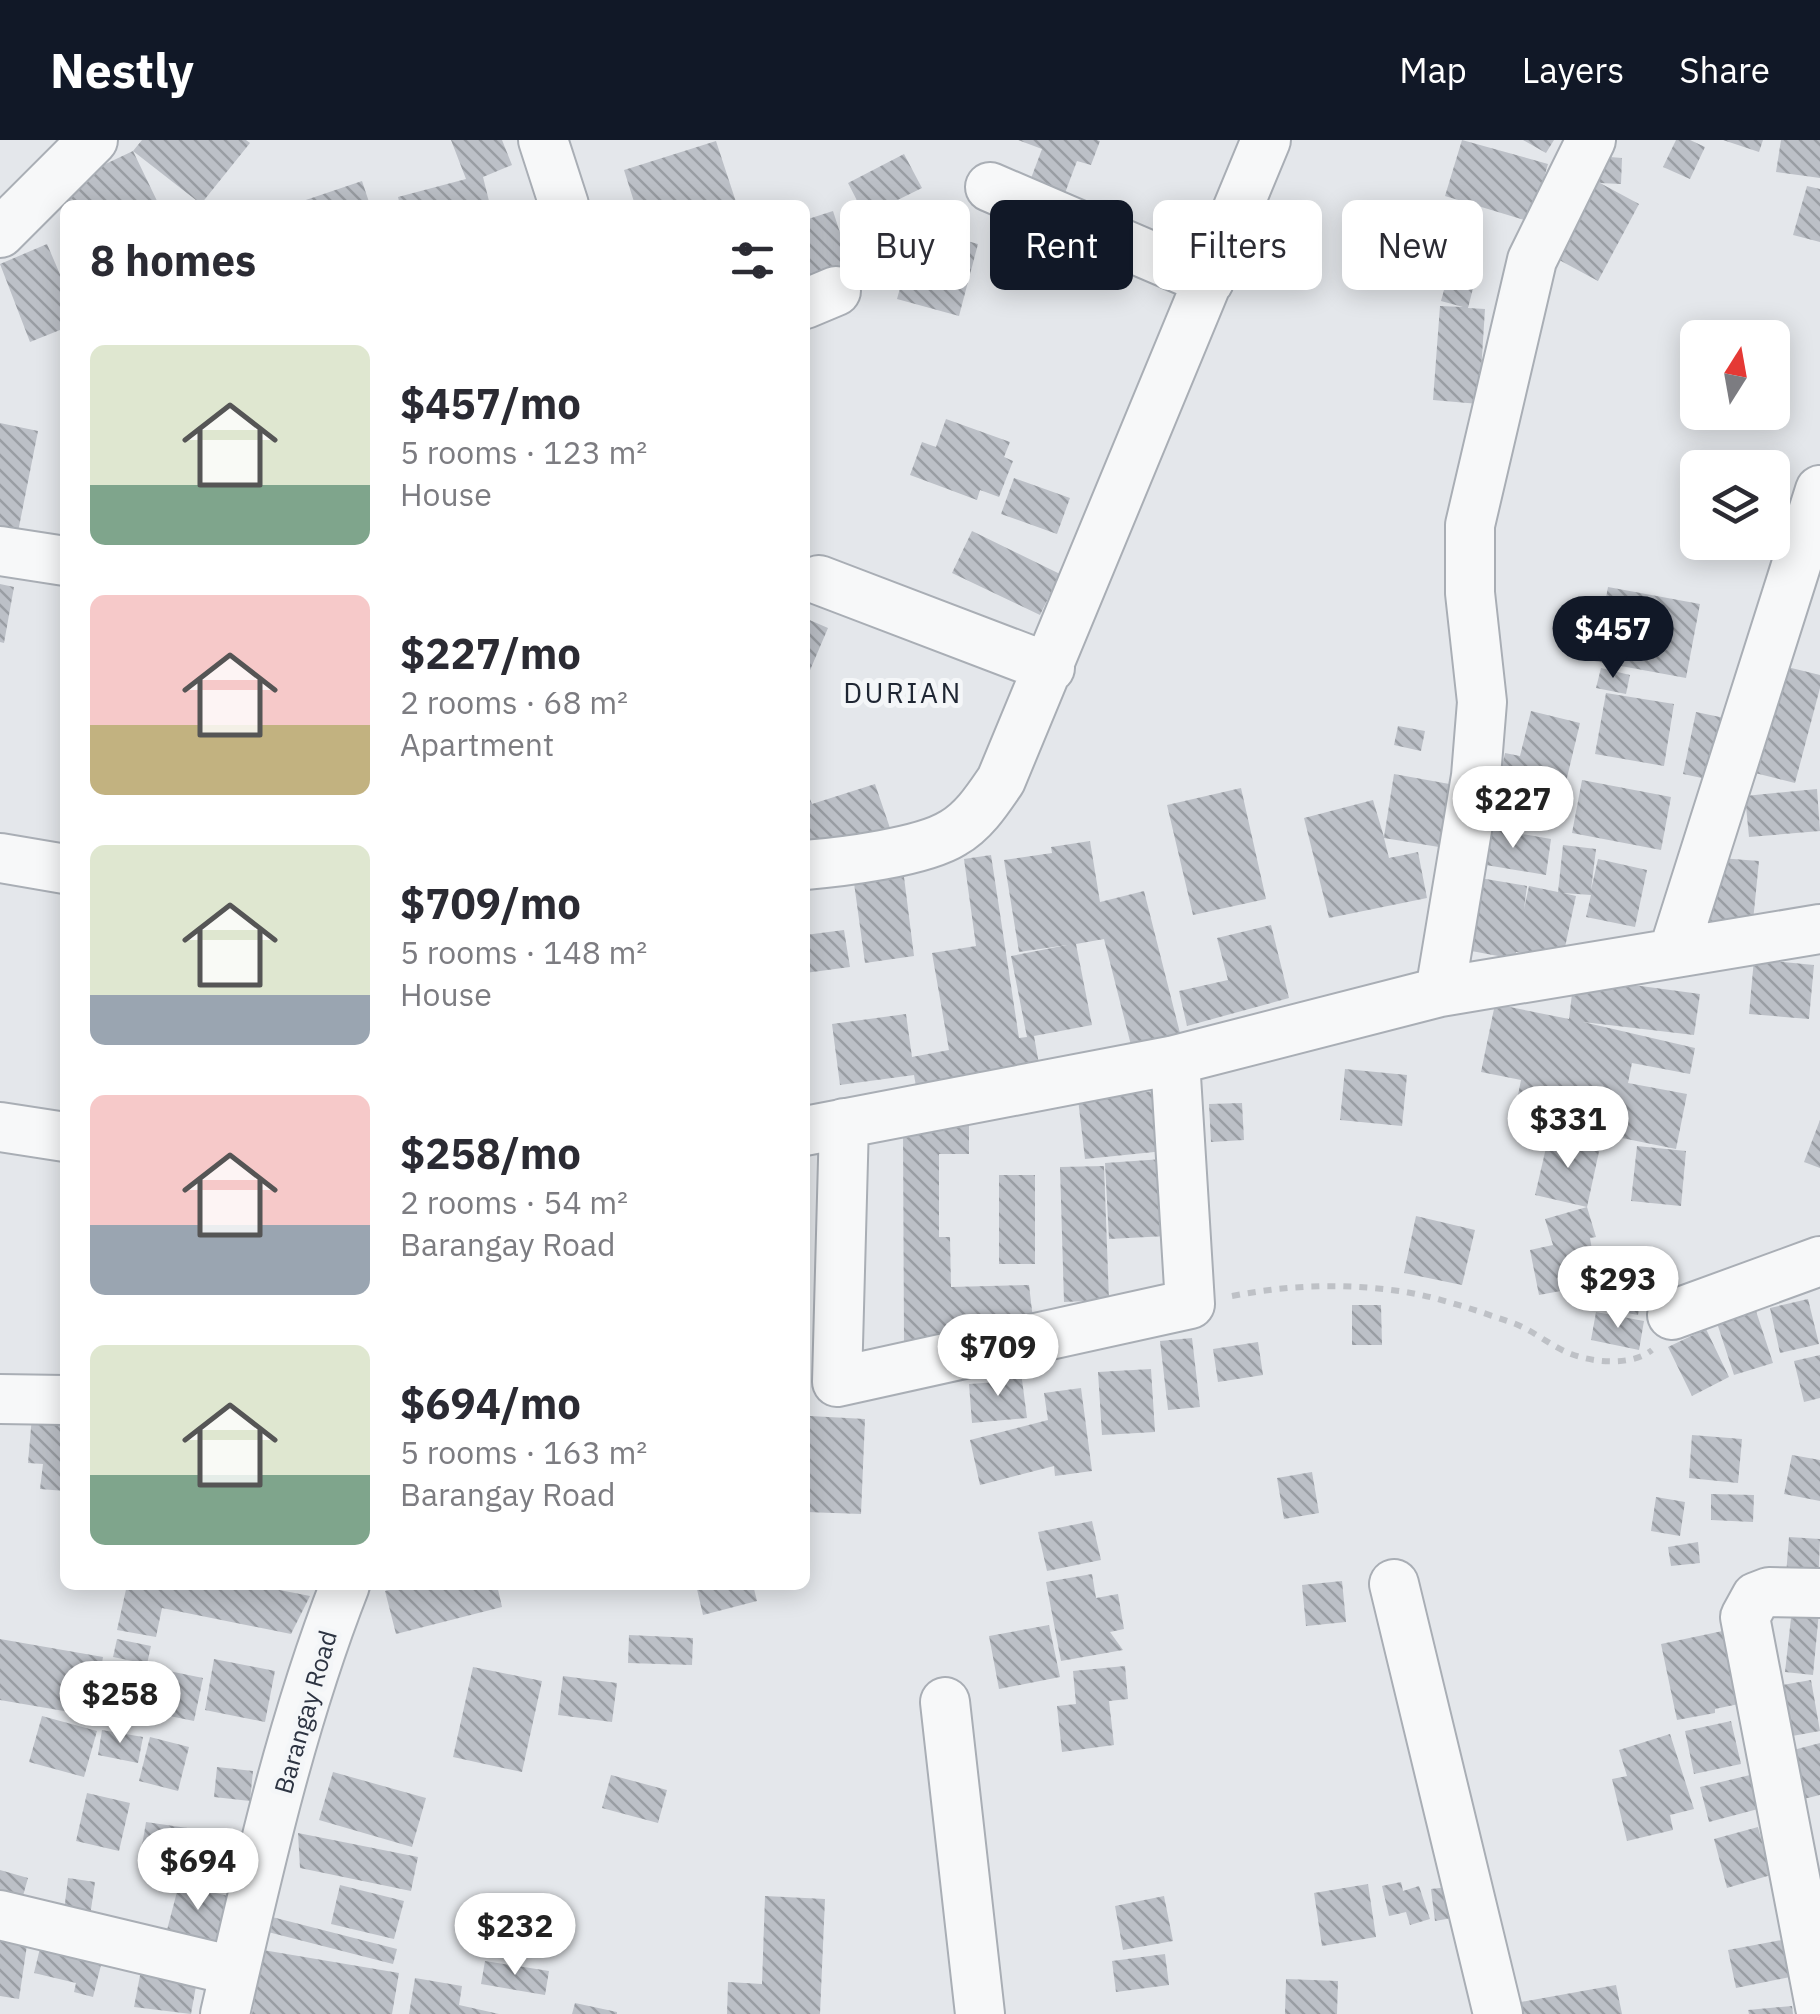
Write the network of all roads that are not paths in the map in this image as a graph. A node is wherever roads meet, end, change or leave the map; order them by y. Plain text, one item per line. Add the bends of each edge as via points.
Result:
1 (94, 140) edge
2 (543, 140) edge
3 (1266, 140) edge
4 (1591, 140) edge
5 (990, 186) dead end
6 (562, 200) edge
7 (1242, 200) edge
8 (0, 233) edge
9 (1153, 257) edge
10 (1205, 290) edge
11 (1820, 490) edge
12 (0, 551) edge
13 (60, 560) edge
14 (819, 580) dead end
15 (1050, 668) junction
16 (0, 858) edge
17 (810, 865) edge
18 (60, 868) edge
19 (1820, 930) edge
20 (1673, 953) junction
21 (1440, 992) junction
22 (1175, 1060) junction
23 (0, 1127) edge
24 (824, 1127) edge
25 (60, 1136) edge
26 (1820, 1261) edge
27 (1672, 1314) road end
28 (0, 1399) edge
29 (60, 1400) edge
30 (1394, 1584) dead end
31 (343, 1590) edge
32 (1820, 1593) edge
33 (945, 1702) dead end
34 (0, 1915) edge
35 (230, 1993) edge
36 (1820, 2008) edge
37 (980, 2014) edge
38 (1498, 2014) edge

1 - 8 street
2 - 6 street
3 - 7 street
4 - 21 street via 1532,260 1470,526 1482,702
5 - 9 street
10 - 15 street
11 - 20 street
12 - 13 street
14 - 15 street
15 - 17 street via 1002,780 952,834
16 - 18 street
19 - 20 street
20 - 21 street
21 - 22 street
22 - 24 street
22 - 24 street via 1190,1304 836,1382
23 - 25 street
26 - 27 street
28 - 29 street
30 - 38 street
31 - 35 street, Barangay Road via 293,1743
32 - 36 street via 1768,1592 1756,1596 1745,1616
33 - 37 street
34 - 35 street

